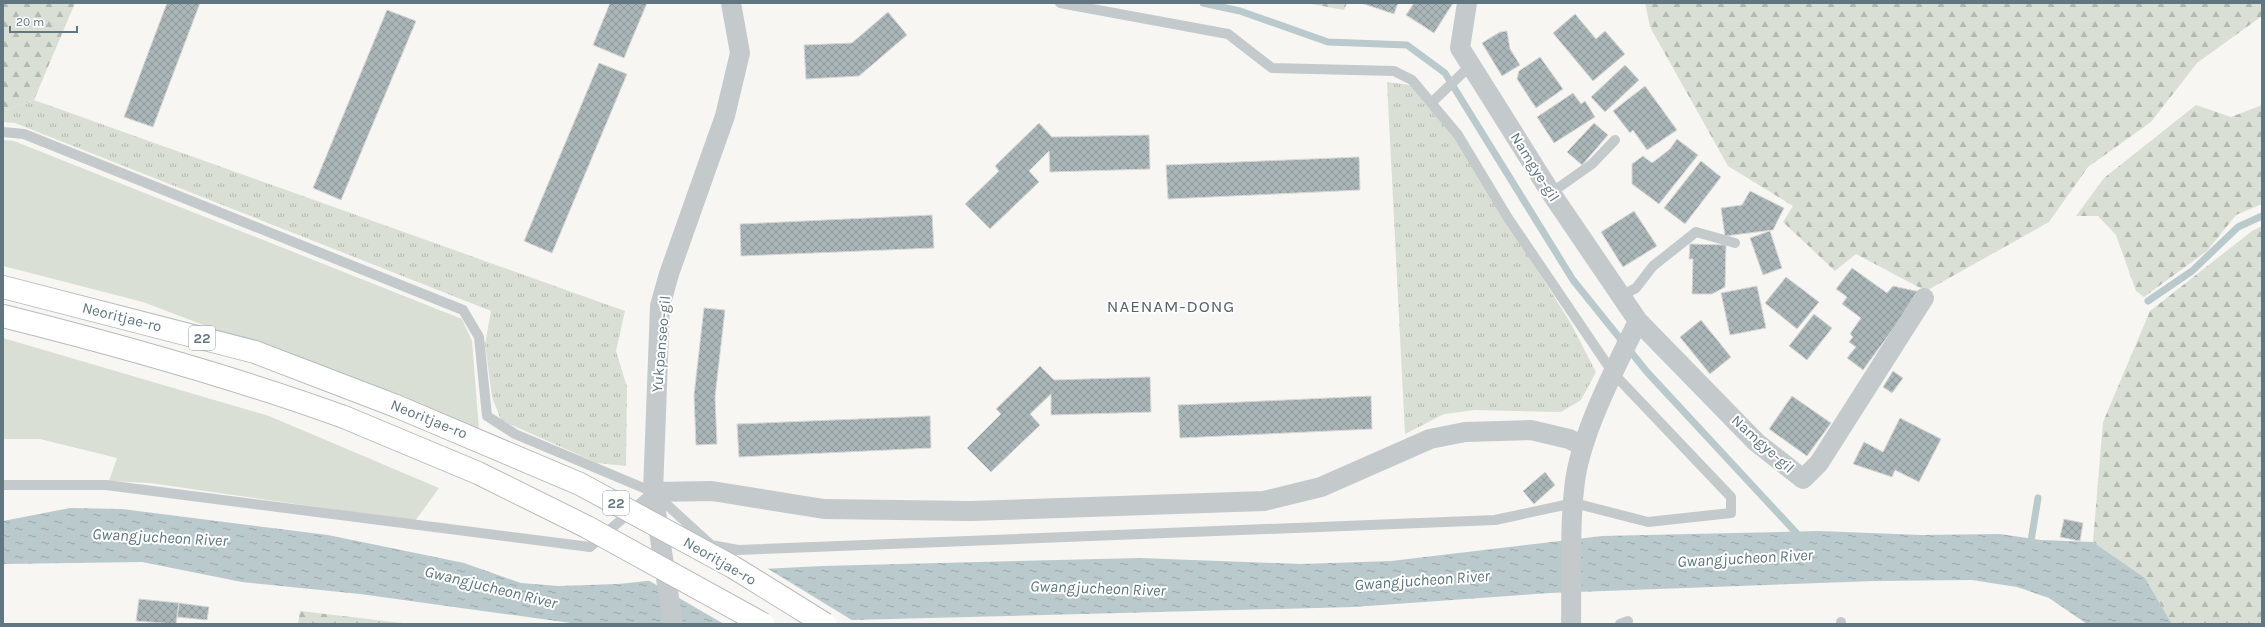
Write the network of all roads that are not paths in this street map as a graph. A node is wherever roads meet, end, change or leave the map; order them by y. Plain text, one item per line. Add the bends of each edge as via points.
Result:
1 (731, 3) edge
2 (1060, 3) edge
3 (1467, 3) edge
4 (1465, 71) junction
5 (1433, 101) junction
6 (3, 132) edge
7 (1615, 140) dead end
8 (1551, 193) junction
9 (1735, 243) dead end
10 (3, 287) edge
11 (1621, 296) junction
12 (1924, 298) dead end
13 (3, 316) edge
14 (1636, 326) junction
15 (1616, 367) junction
16 (1583, 446) junction
17 (3, 485) edge
18 (653, 492) junction
19 (1574, 509) junction
20 (673, 624) edge
21 (763, 624) edge
22 (825, 624) edge
23 (1570, 624) edge

1 - 18 street, Yukpanseo-gil via 740,52 725,116 668,274 660,306
2 - 5 lane via 1228,34 1272,68 1394,71 1412,80
3 - 4 street, Namgye-gil via 1460,48
4 - 5 lane
4 - 8 street, Namgye-gil
5 - 15 lane via 1458,135 1508,218
6 - 18 lane via 24,134 463,310 478,337 487,416 514,434
7 - 8 lane via 1592,164
8 - 11 street, Namgye-gil
9 - 11 lane via 1696,232 1654,266 1636,288
10 - 22 highway, Neoritjae-ro / 22, bridge via 256,352 396,406 580,484 733,567
11 - 14 street, Namgye-gil
12 - 14 street, Namgye-gil via 1819,463 1803,479 1756,442
13 - 21 highway, Neoritjae-ro / 22, bridge via 93,338 260,387 344,417 478,473 587,527
14 - 15 street
15 - 16 street
15 - 19 lane via 1731,497 1731,513 1648,522
16 - 18 street via 1569,439 1531,430 1465,432 1430,439 1320,487 1264,500 972,511 824,509 712,491
16 - 19 street via 1575,481
17 - 18 lane via 106,485 590,547
18 - 19 lane via 711,545 738,550 1495,520
18 - 20 street, Yukpanseo-gil
19 - 23 street

